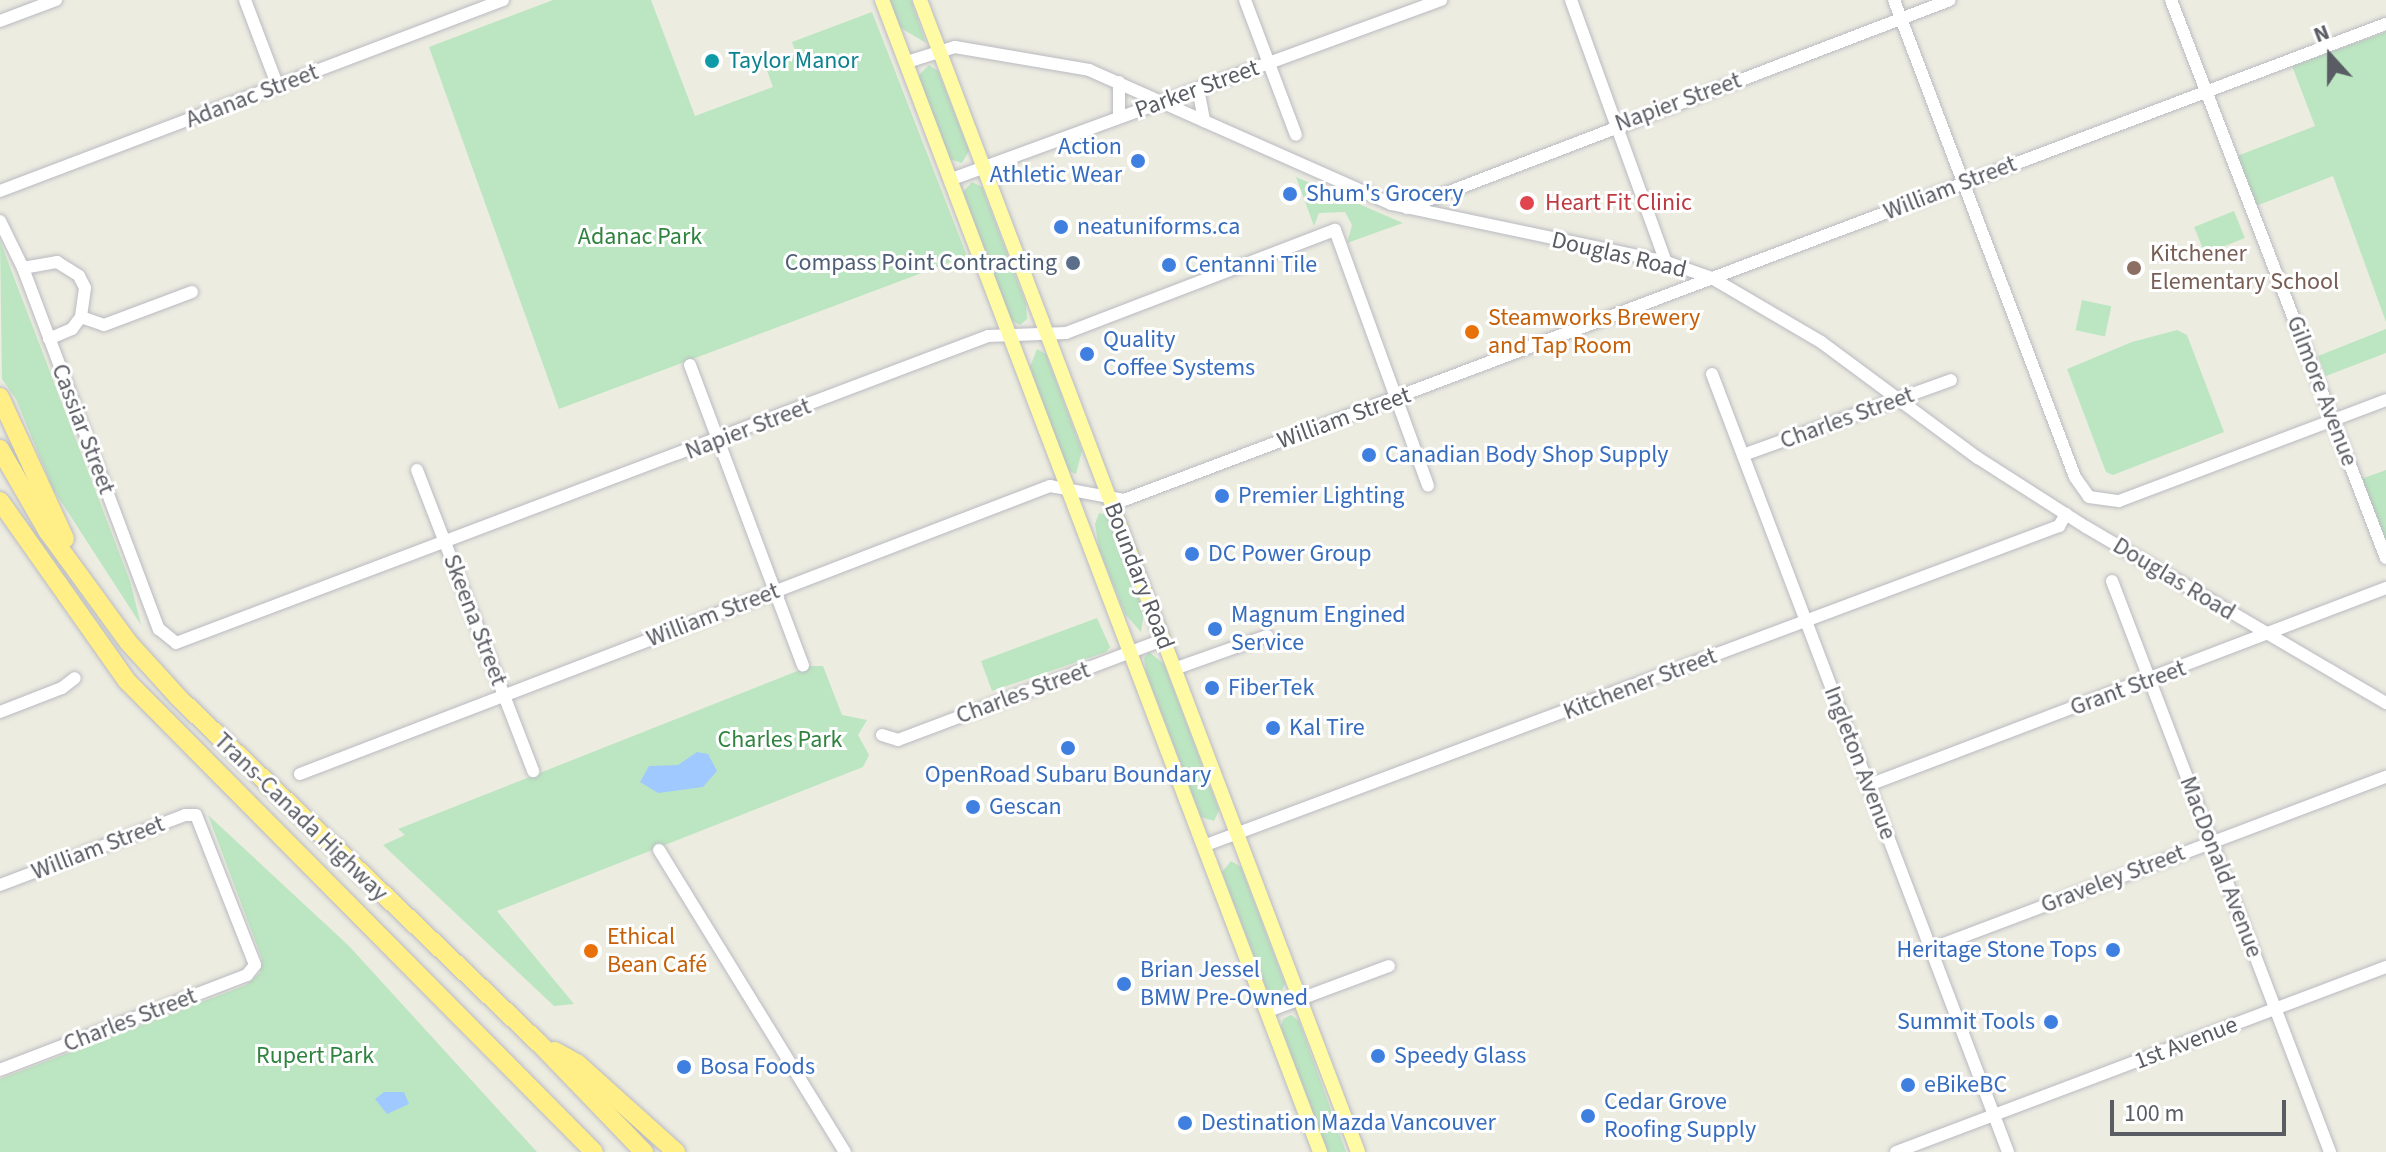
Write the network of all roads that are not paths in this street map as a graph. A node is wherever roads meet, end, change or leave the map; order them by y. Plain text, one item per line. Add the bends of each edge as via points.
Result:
1 (56, 0) edge
2 (245, 0) edge
3 (503, 0) edge
4 (882, 0) edge
5 (1245, 0) edge
6 (1441, 0) edge
7 (1571, 0) edge
8 (1894, 0) edge
9 (1950, 0) edge
10 (2171, 0) edge
11 (922, 1) edge
12 (1901, 19) junction
13 (0, 21) edge
14 (2386, 24) edge
15 (939, 50) junction
16 (907, 62) junction
17 (1268, 64) junction
18 (1119, 82) junction
19 (278, 87) junction
20 (1198, 89) junction
21 (2206, 90) junction
22 (1164, 101) junction
23 (1119, 117) junction
24 (1204, 121) junction
25 (1617, 125) junction
26 (1296, 135) dead end
27 (984, 167) junction
28 (952, 179) junction
29 (1962, 183) junction
30 (0, 191) edge
31 (1407, 208) junction
32 (0, 221) edge
33 (1666, 262) junction
34 (23, 268) junction
35 (1712, 278) junction
36 (192, 292) dead end
37 (81, 317) junction
38 (1045, 333) junction
39 (1011, 334) junction
40 (49, 339) junction
41 (690, 365) dead end
42 (1712, 374) dead end
43 (1951, 380) dead end
44 (0, 397) edge
45 (1396, 399) junction
46 (1897, 399) junction
47 (2386, 400) edge
48 (2333, 420) junction
49 (720, 440) junction
50 (0, 449) edge
51 (1743, 455) junction
52 (417, 470) dead end
53 (1428, 486) dead end
54 (1069, 488) junction
55 (1108, 496) junction
56 (0, 501) edge
57 (2066, 514) junction
58 (446, 544) junction
59 (2386, 558) edge
60 (2112, 581) dead end
61 (2386, 588) edge
62 (91, 591) junction
63 (777, 591) junction
64 (1805, 621) junction
65 (165, 636) joint
66 (1267, 636) dead end
67 (2269, 636) junction
68 (1163, 640) junction
69 (1133, 652) junction
70 (803, 665) dead end
71 (1174, 669) junction
72 (75, 678) dead end
73 (2149, 679) junction
74 (504, 695) junction
75 (2386, 703) edge
76 (0, 712) edge
77 (882, 735) dead end
78 (533, 771) dead end
79 (300, 774) dead end
80 (2386, 777) edge
81 (1869, 785) junction
82 (1237, 834) junction
83 (2212, 842) junction
84 (1206, 845) junction
85 (659, 850) dead end
86 (0, 885) edge
87 (1930, 949) junction
88 (255, 965) joint
89 (1389, 966) dead end
90 (2386, 967) edge
91 (1301, 999) junction
92 (2277, 1008) junction
93 (1268, 1011) junction
94 (538, 1042) junction
95 (0, 1070) edge
96 (549, 1106) junction
97 (1993, 1115) junction
98 (586, 1152) edge
99 (594, 1152) edge
100 (644, 1152) edge
101 (676, 1152) edge
102 (845, 1152) edge
103 (1320, 1152) edge
104 (1358, 1152) edge
105 (1896, 1152) edge
106 (2008, 1152) edge
107 (2330, 1152) edge

1 - 13 street
2 - 19 street
3 - 19 street, Adanac Street
4 - 16 main road, Boundary Road
5 - 17 street
6 - 17 street, Parker Street
7 - 25 street
8 - 12 street
9 - 12 street, Napier Street
10 - 21 street, Gilmore Avenue
11 - 15 main road, Boundary Road
12 - 25 street, Napier Street
12 - 29 street
14 - 21 street, William Street
15 - 16 street, Douglas Road
15 - 18 street, Douglas Road via 955,47 1044,61
15 - 27 main road, Boundary Road
16 - 28 main road, Boundary Road
17 - 20 street, Parker Street
17 - 26 street
18 - 22 street, Douglas Road
18 - 23 street
19 - 30 street, Adanac Street
20 - 22 street, Parker Street
20 - 24 street
21 - 29 street, William Street
21 - 48 street, Gilmore Avenue
22 - 23 street, Parker Street
22 - 24 street, Douglas Road
23 - 27 street, Parker Street
24 - 31 street, Douglas Road
25 - 31 street, Napier Street
25 - 33 street
27 - 28 street, Parker Street
27 - 38 main road, Boundary Road
28 - 39 main road, Boundary Road
29 - 35 street, William Street
29 - 48 street via 2079,486 2095,500 2119,501
31 - 33 street, Douglas Road
32 - 34 street, Cassiar Street
33 - 35 street, Douglas Road
34 - 37 street via 44,261 69,267 85,288
34 - 40 street, Cassiar Street
35 - 45 street, William Street
35 - 46 street, Douglas Road via 1821,342
36 - 37 street via 104,325
37 - 40 street via 72,329
38 - 39 street, Napier Street
38 - 45 street, Napier Street via 1066,333 1335,230
38 - 55 main road, Boundary Road
39 - 49 street, Napier Street via 988,336
39 - 54 main road, Boundary Road
40 - 65 street, Cassiar Street
41 - 49 street
42 - 51 street, Ingleton Avenue
43 - 46 street, Charles Street
44 - 62 highway
45 - 53 street
45 - 55 street, William Street via 1124,500
46 - 51 street, Charles Street
46 - 57 street, Douglas Road
47 - 48 street
48 - 59 street, Gilmore Avenue
49 - 58 street, Napier Street
49 - 63 street
50 - 62 highway, Trans-Canada Highway via 48,532
51 - 64 street, Ingleton Avenue
52 - 58 street, Skeena Street
54 - 55 street, William Street
54 - 63 street, William Street via 1050,486
54 - 69 main road, Boundary Road
55 - 68 main road, Boundary Road
56 - 96 highway, Trans-Canada Highway via 127,681
57 - 64 street, Kitchener Street via 2059,526
57 - 67 street, Douglas Road
58 - 65 street, Napier Street via 188,642
58 - 74 street, Skeena Street
60 - 73 street, MacDonald Avenue
61 - 67 street, Grant Street
62 - 94 highway, Trans-Canada Highway via 129,643 190,710
63 - 70 street
63 - 74 street, William Street
64 - 81 street, Ingleton Avenue
64 - 82 street, Kitchener Street
66 - 71 street
67 - 73 street, Grant Street
67 - 75 street, Douglas Road
68 - 69 street, Charles Street
68 - 71 main road, Boundary Road
69 - 77 street, Charles Street via 898,740
69 - 84 main road, Boundary Road
71 - 82 main road, Boundary Road
72 - 76 street
73 - 81 street, Grant Street
73 - 83 street, MacDonald Avenue
74 - 78 street, Skeena Street
74 - 79 street, William Street
80 - 83 street, Graveley Street
81 - 87 street, Ingleton Avenue
82 - 84 street, Kitchener Street
82 - 91 main road, Boundary Road
83 - 87 street, Graveley Street
83 - 92 street, MacDonald Avenue
84 - 93 main road, Boundary Road
85 - 102 street
86 - 88 street, William Street via 196,815
87 - 97 street, Ingleton Avenue
88 - 95 street, Charles Street via 247,975
89 - 91 street
90 - 92 street, 1st Avenue
91 - 93 street
91 - 104 main road, Boundary Road
92 - 97 street, 1st Avenue
92 - 107 street, MacDonald Avenue
93 - 103 main road, Boundary Road
94 - 100 highway, Trans-Canada Highway
94 - 101 highway via 578,1064
96 - 98 highway
96 - 99 highway, Trans-Canada Highway
97 - 105 street, 1st Avenue
97 - 106 street, Ingleton Avenue

